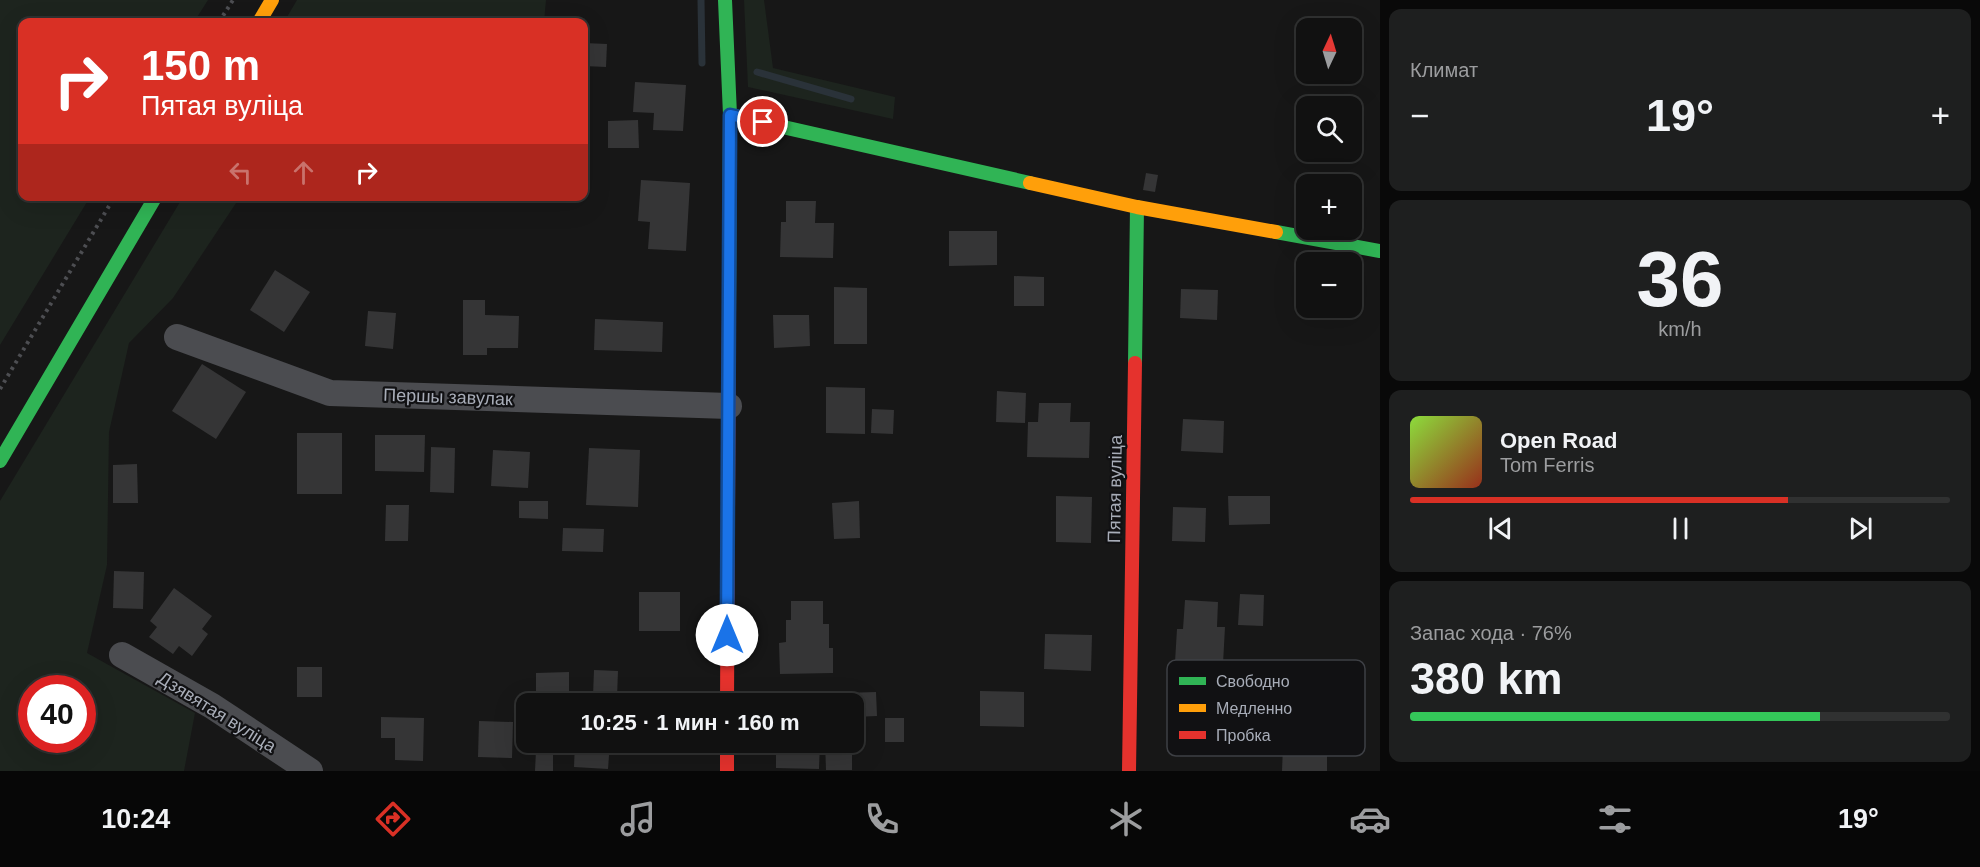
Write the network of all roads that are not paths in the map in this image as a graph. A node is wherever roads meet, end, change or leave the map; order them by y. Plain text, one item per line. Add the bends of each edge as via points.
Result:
1 (272, 0) edge
2 (725, 0) edge
3 (261, 18) edge
4 (730, 115) junction
5 (153, 201) edge
6 (1137, 207) junction
7 (1380, 251) edge
8 (177, 337) dead end
9 (729, 406) junction
10 (0, 461) edge
11 (122, 655) dead end
12 (727, 693) edge
13 (727, 753) edge
14 (310, 771) edge
15 (727, 771) edge
16 (1129, 771) edge

1 - 3 street
2 - 4 street
4 - 6 street
4 - 9 street
5 - 10 street
6 - 7 street
6 - 16 street, Пятая вуліца
8 - 9 street, Першы завулак via 330,393
9 - 12 street
11 - 14 street, Дзявятая вуліца via 212,706
13 - 15 street

